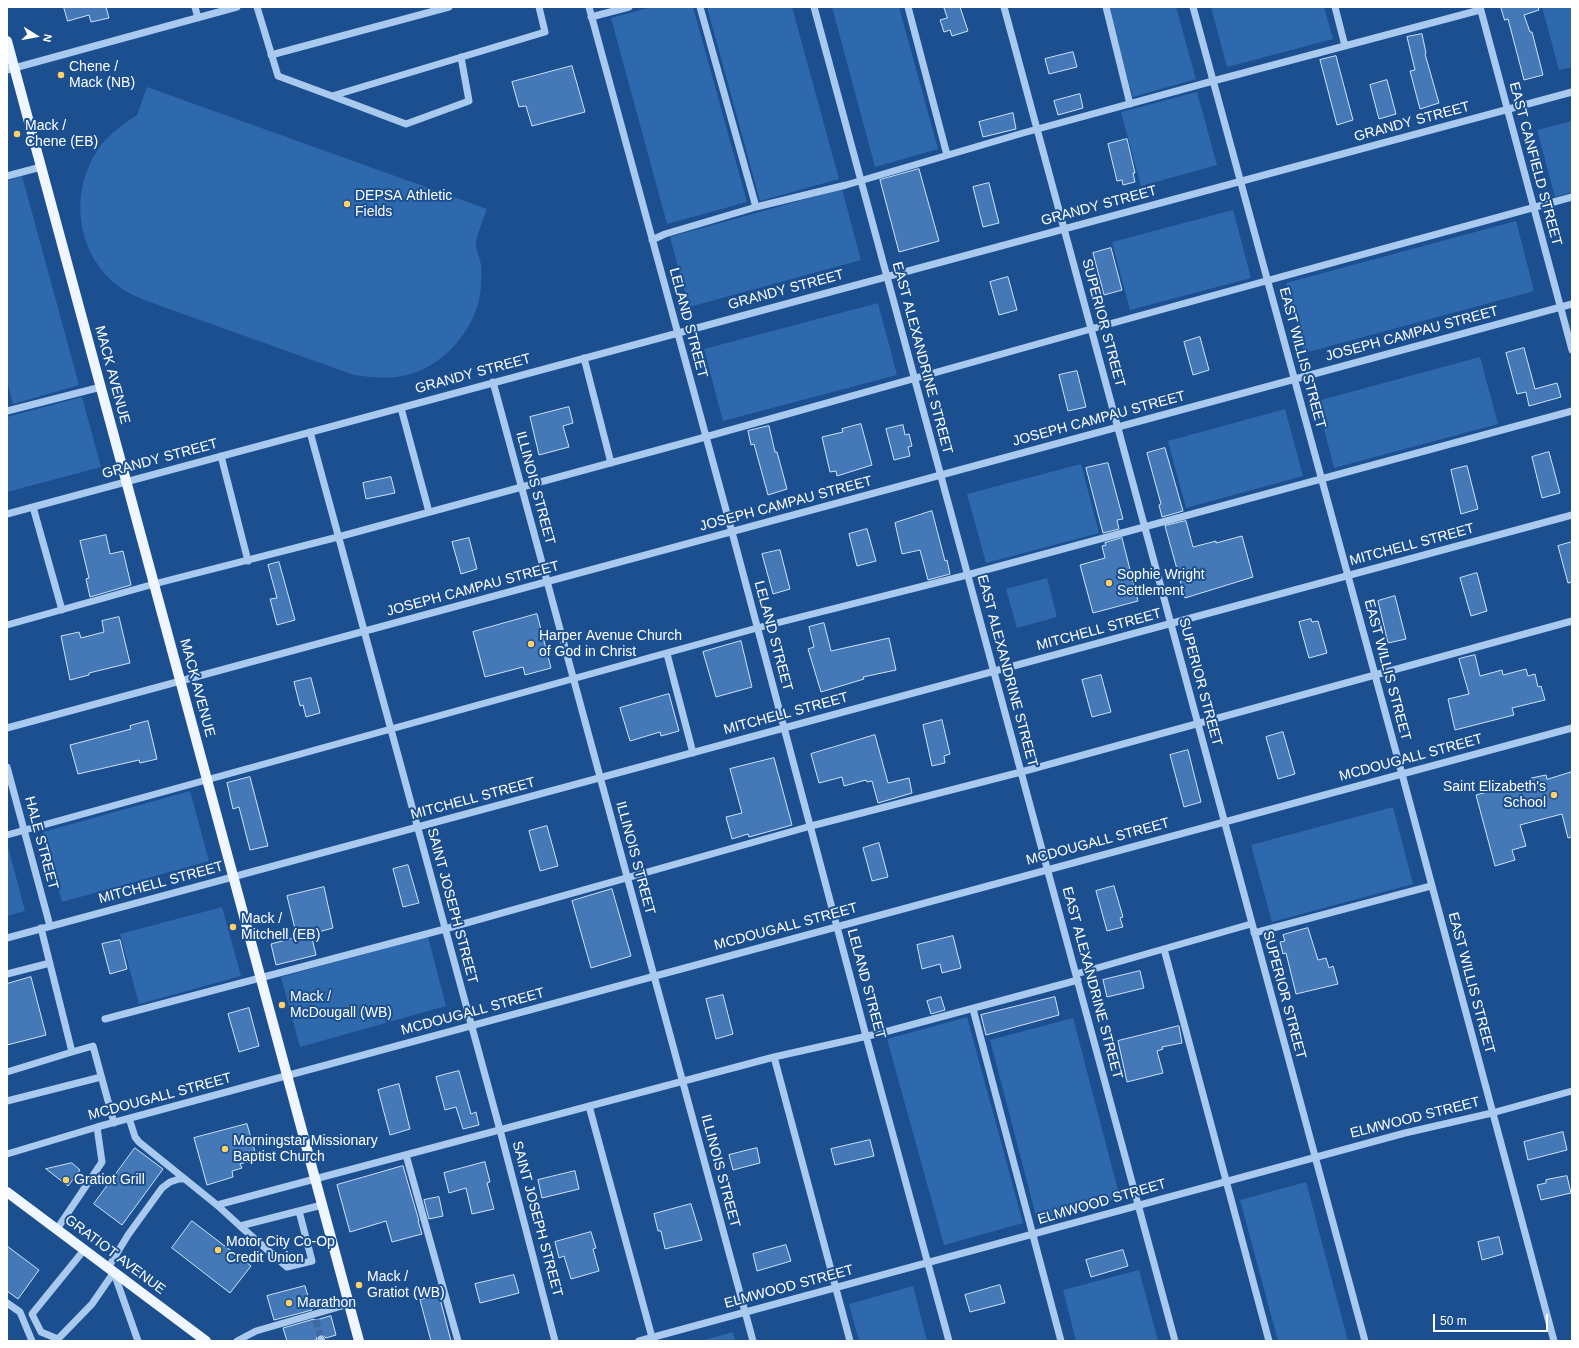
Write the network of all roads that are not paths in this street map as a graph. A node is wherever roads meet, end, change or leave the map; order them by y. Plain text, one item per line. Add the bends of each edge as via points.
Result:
1 (195, 7) edge
2 (238, 7) edge
3 (257, 7) edge
4 (449, 7) edge
5 (539, 7) edge
6 (589, 7) edge
7 (629, 7) edge
8 (700, 7) edge
9 (814, 7) edge
10 (908, 7) edge
11 (1004, 7) edge
12 (1106, 7) edge
13 (1193, 7) edge
14 (1335, 7) edge
15 (1480, 9) edge
16 (592, 17) junction
17 (198, 18) junction
18 (7, 41) edge
19 (1345, 46) junction
20 (271, 55) junction
21 (461, 57) junction
22 (11, 69) edge
23 (1213, 80) junction
24 (1572, 92) edge
25 (332, 96) junction
26 (1130, 104) junction
27 (1506, 110) junction
28 (1037, 130) junction
29 (947, 155) junction
30 (41, 167) junction
31 (7, 176) edge
32 (861, 181) junction
33 (1240, 182) junction
34 (1572, 197) edge
35 (756, 207) junction
36 (1533, 208) junction
37 (1064, 230) junction
38 (652, 240) junction
39 (887, 277) junction
40 (1268, 280) junction
41 (1572, 304) edge
42 (1560, 307) junction
43 (1091, 329) junction
44 (678, 333) junction
45 (1572, 350) edge
46 (584, 358) junction
47 (914, 378) junction
48 (1294, 380) junction
49 (493, 382) junction
50 (101, 387) junction
51 (401, 408) junction
52 (7, 411) edge
53 (1572, 411) edge
54 (1118, 428) junction
55 (310, 432) junction
56 (706, 437) junction
57 (221, 456) junction
58 (611, 463) junction
59 (941, 476) junction
60 (1321, 479) junction
61 (126, 482) junction
62 (521, 487) junction
63 (33, 507) junction
64 (429, 512) junction
65 (7, 514) edge
66 (1572, 515) edge
67 (1144, 526) junction
68 (732, 532) junction
69 (338, 537) junction
70 (248, 561) junction
71 (968, 575) junction
72 (1348, 576) junction
73 (547, 582) junction
74 (154, 584) junction
75 (62, 610) junction
76 (1572, 621) edge
77 (1170, 624) junction
78 (7, 625) edge
79 (757, 628) junction
80 (364, 632) junction
81 (667, 654) junction
82 (994, 672) junction
83 (1374, 675) junction
84 (573, 679) junction
85 (181, 681) junction
86 (1197, 723) junction
87 (7, 728) edge
88 (785, 728) junction
89 (1572, 728) edge
90 (390, 730) junction
91 (693, 753) junction
92 (7, 767) edge
93 (1021, 772) junction
94 (1402, 774) junction
95 (600, 778) junction
96 (207, 780) junction
97 (1224, 822) junction
98 (811, 826) junction
99 (417, 828) junction
100 (24, 830) junction
101 (7, 835) edge
102 (1048, 870) junction
103 (234, 878) junction
104 (627, 878) junction
105 (1432, 886) junction
106 (1252, 924) junction
107 (50, 926) junction
108 (837, 927) junction
109 (42, 928) junction
110 (445, 929) junction
111 (1254, 933) junction
112 (7, 938) edge
113 (1164, 949) junction
114 (50, 963) junction
115 (7, 974) edge
116 (260, 976) junction
117 (654, 976) junction
118 (1077, 977) junction
119 (973, 1009) junction
120 (105, 1019) dead end
121 (472, 1026) junction
122 (866, 1036) junction
123 (72, 1052) junction
124 (774, 1057) junction
125 (7, 1072) edge
126 (287, 1076) junction
127 (101, 1077) junction
128 (683, 1081) junction
129 (1572, 1091) edge
130 (7, 1101) edge
131 (589, 1106) junction
132 (1492, 1113) junction
133 (129, 1118) junction
134 (114, 1122) junction
135 (97, 1127) junction
136 (500, 1130) junction
137 (7, 1154) edge
138 (406, 1155) junction
139 (1315, 1158) junction
140 (185, 1179) junction
141 (315, 1179) junction
142 (1226, 1182) junction
143 (7, 1192) edge
144 (217, 1205) junction
145 (322, 1205) junction
146 (1139, 1205) junction
147 (299, 1211) junction
148 (240, 1226) junction
149 (57, 1230) junction
150 (1033, 1235) junction
151 (84, 1250) junction
152 (929, 1262) junction
153 (111, 1270) junction
154 (835, 1288) junction
155 (7, 1303) edge
156 (349, 1304) junction
157 (745, 1312) junction
158 (653, 1339) edge
159 (32, 1341) edge
160 (138, 1341) edge
161 (206, 1341) edge
162 (237, 1341) edge
163 (359, 1341) edge
164 (458, 1341) edge
165 (555, 1341) edge
166 (639, 1341) edge
167 (753, 1341) edge
168 (850, 1341) edge
169 (950, 1341) edge
170 (1061, 1341) edge
171 (1175, 1341) edge
172 (1269, 1341) edge
173 (1365, 1341) edge
174 (1554, 1341) edge

1 - 17 street
2 - 17 street
3 - 20 street
4 - 20 street
5 - 21 street via 545,32
6 - 16 street, LELAND STREET
7 - 16 street
8 - 35 street
9 - 32 street, EAST ALEXANDRINE STREET
10 - 29 street
11 - 28 street, SUPERIOR STREET
12 - 26 street
13 - 23 street, EAST WILLIS STREET
14 - 19 street
15 - 19 street
15 - 27 street, EAST CANFIELD STREET
16 - 38 street, LELAND STREET
17 - 22 street
18 - 22 main road, MACK AVENUE
19 - 23 street
20 - 25 street via 278,76
21 - 25 street
21 - 25 street via 469,101 406,124
22 - 30 main road, MACK AVENUE
23 - 26 street
23 - 33 street, EAST WILLIS STREET
24 - 27 street, GRANDY STREET
26 - 28 street
27 - 33 street, GRANDY STREET
27 - 36 street, EAST CANFIELD STREET
28 - 29 street
28 - 37 street, SUPERIOR STREET
29 - 32 street
30 - 31 street
30 - 50 main road, MACK AVENUE
32 - 35 street
32 - 39 street, EAST ALEXANDRINE STREET
33 - 37 street, GRANDY STREET
33 - 40 street, EAST WILLIS STREET
34 - 36 street
35 - 38 street
36 - 40 street
36 - 42 street, EAST CANFIELD STREET
37 - 39 street, GRANDY STREET
37 - 43 street, SUPERIOR STREET
38 - 44 street, LELAND STREET
39 - 44 street, GRANDY STREET
39 - 47 street, EAST ALEXANDRINE STREET
40 - 43 street
40 - 48 street, EAST WILLIS STREET
41 - 42 street, JOSEPH CAMPAU STREET
42 - 45 street, EAST CANFIELD STREET
42 - 48 street, JOSEPH CAMPAU STREET
43 - 47 street
43 - 54 street, SUPERIOR STREET
44 - 46 street, GRANDY STREET
44 - 56 street, LELAND STREET
46 - 49 street, GRANDY STREET
46 - 58 street
47 - 56 street
47 - 59 street, EAST ALEXANDRINE STREET
48 - 54 street, JOSEPH CAMPAU STREET
48 - 60 street, EAST WILLIS STREET
49 - 51 street, GRANDY STREET
49 - 62 street, ILLINOIS STREET
50 - 52 street
50 - 61 main road, MACK AVENUE
51 - 55 street, GRANDY STREET
51 - 64 street
53 - 60 street
54 - 59 street, JOSEPH CAMPAU STREET
54 - 67 street, SUPERIOR STREET
55 - 57 street, GRANDY STREET
55 - 69 street, SAINT JOSEPH STREET
56 - 58 street
56 - 68 street, LELAND STREET
57 - 61 street, GRANDY STREET
57 - 70 street
58 - 62 street
59 - 68 street, JOSEPH CAMPAU STREET
59 - 71 street, EAST ALEXANDRINE STREET
60 - 67 street
60 - 72 street, EAST WILLIS STREET
61 - 63 street, GRANDY STREET
61 - 74 main road, MACK AVENUE
62 - 64 street
62 - 73 street, ILLINOIS STREET
63 - 65 street, GRANDY STREET
63 - 75 street
64 - 69 street
66 - 72 street, MITCHELL STREET
67 - 71 street
67 - 77 street, SUPERIOR STREET
68 - 73 street, JOSEPH CAMPAU STREET
68 - 79 street, LELAND STREET
69 - 70 street
69 - 80 street, SAINT JOSEPH STREET
70 - 74 street
71 - 79 street
71 - 82 street, EAST ALEXANDRINE STREET
72 - 77 street, MITCHELL STREET
72 - 83 street, EAST WILLIS STREET
73 - 80 street, JOSEPH CAMPAU STREET
73 - 84 street, ILLINOIS STREET
74 - 75 street
74 - 85 main road, MACK AVENUE
75 - 78 street
76 - 83 street
77 - 82 street, MITCHELL STREET
77 - 86 street, SUPERIOR STREET
79 - 81 street
79 - 88 street, LELAND STREET
80 - 85 street, JOSEPH CAMPAU STREET
80 - 90 street, SAINT JOSEPH STREET
81 - 84 street
81 - 91 street
82 - 88 street, MITCHELL STREET
82 - 93 street, EAST ALEXANDRINE STREET
83 - 86 street
83 - 94 street, EAST WILLIS STREET
84 - 90 street
84 - 95 street, ILLINOIS STREET
85 - 87 street, JOSEPH CAMPAU STREET
85 - 96 main road, MACK AVENUE
86 - 93 street
86 - 97 street, SUPERIOR STREET
88 - 91 street, MITCHELL STREET
88 - 98 street, LELAND STREET
89 - 94 street, MCDOUGALL STREET
90 - 96 street
90 - 99 street, SAINT JOSEPH STREET
91 - 95 street, MITCHELL STREET
92 - 100 street, HALE STREET
93 - 98 street
93 - 102 street, EAST ALEXANDRINE STREET
94 - 97 street, MCDOUGALL STREET
94 - 105 street, EAST WILLIS STREET
95 - 99 street, MITCHELL STREET
95 - 104 street, ILLINOIS STREET
96 - 100 street
96 - 103 main road, MACK AVENUE
97 - 102 street, MCDOUGALL STREET
97 - 106 street, SUPERIOR STREET
98 - 104 street
98 - 108 street, LELAND STREET
99 - 103 street, MITCHELL STREET
99 - 110 street, SAINT JOSEPH STREET
100 - 101 street
100 - 107 street, HALE STREET
102 - 108 street, MCDOUGALL STREET
102 - 118 street, EAST ALEXANDRINE STREET
103 - 107 street, MITCHELL STREET
103 - 116 main road, MACK AVENUE
104 - 110 street
104 - 117 street, ILLINOIS STREET
105 - 111 street
105 - 132 street, EAST WILLIS STREET
106 - 111 street, SUPERIOR STREET
106 - 113 street
107 - 109 street, MITCHELL STREET
108 - 117 street, MCDOUGALL STREET
108 - 122 street, LELAND STREET
109 - 112 street, MITCHELL STREET
109 - 114 street
110 - 116 street
110 - 121 street, SAINT JOSEPH STREET
111 - 139 street, SUPERIOR STREET
113 - 118 street
113 - 142 street
114 - 115 street
114 - 123 street
116 - 120 street
116 - 126 main road, MACK AVENUE
117 - 121 street, MCDOUGALL STREET
117 - 128 street, ILLINOIS STREET
118 - 119 street
118 - 146 street, EAST ALEXANDRINE STREET
119 - 122 street
119 - 150 street
121 - 126 street, MCDOUGALL STREET
121 - 136 street, SAINT JOSEPH STREET
122 - 124 street
122 - 152 street, LELAND STREET
123 - 125 street
123 - 127 street via 93,1046
124 - 128 street
124 - 154 street
126 - 133 street, MCDOUGALL STREET
126 - 141 main road, MACK AVENUE
127 - 130 street
127 - 134 street
128 - 131 street
128 - 157 street, ILLINOIS STREET
129 - 132 street, ELMWOOD STREET
131 - 136 street
131 - 158 street
132 - 139 street, ELMWOOD STREET via 1405,1133
132 - 174 street, EAST WILLIS STREET
133 - 134 street, MCDOUGALL STREET
133 - 140 street via 138,1142
134 - 135 street, MCDOUGALL STREET
135 - 137 street, MCDOUGALL STREET
135 - 149 street via 102,1162
136 - 138 street
136 - 165 street, SAINT JOSEPH STREET
138 - 141 street
138 - 164 street
139 - 142 street, ELMWOOD STREET
139 - 173 street, SUPERIOR STREET
140 - 144 street
140 - 153 street via 170,1182 162,1188 128,1234
141 - 144 street
141 - 145 main road, MACK AVENUE
142 - 146 street, ELMWOOD STREET
142 - 172 street
143 - 149 main road, GRATIOT AVENUE
144 - 148 street
145 - 147 street
145 - 156 main road, MACK AVENUE
146 - 150 street, ELMWOOD STREET
146 - 171 street, EAST ALEXANDRINE STREET
147 - 148 street
147 - 148 street via 312,1261 287,1267
149 - 151 main road, GRATIOT AVENUE
150 - 152 street, ELMWOOD STREET
150 - 170 street
151 - 153 main road, GRATIOT AVENUE
151 - 153 street via 32,1314 41,1332 58,1340 92,1304
152 - 154 street, ELMWOOD STREET
152 - 169 street, LELAND STREET
153 - 160 street
153 - 161 main road, GRATIOT AVENUE
154 - 157 street, ELMWOOD STREET
154 - 168 street
155 - 159 street via 20,1312
156 - 162 street via 315,1317 256,1330
156 - 163 main road, MACK AVENUE
157 - 158 street, ELMWOOD STREET
157 - 167 street, ILLINOIS STREET
158 - 166 street, ELMWOOD STREET

